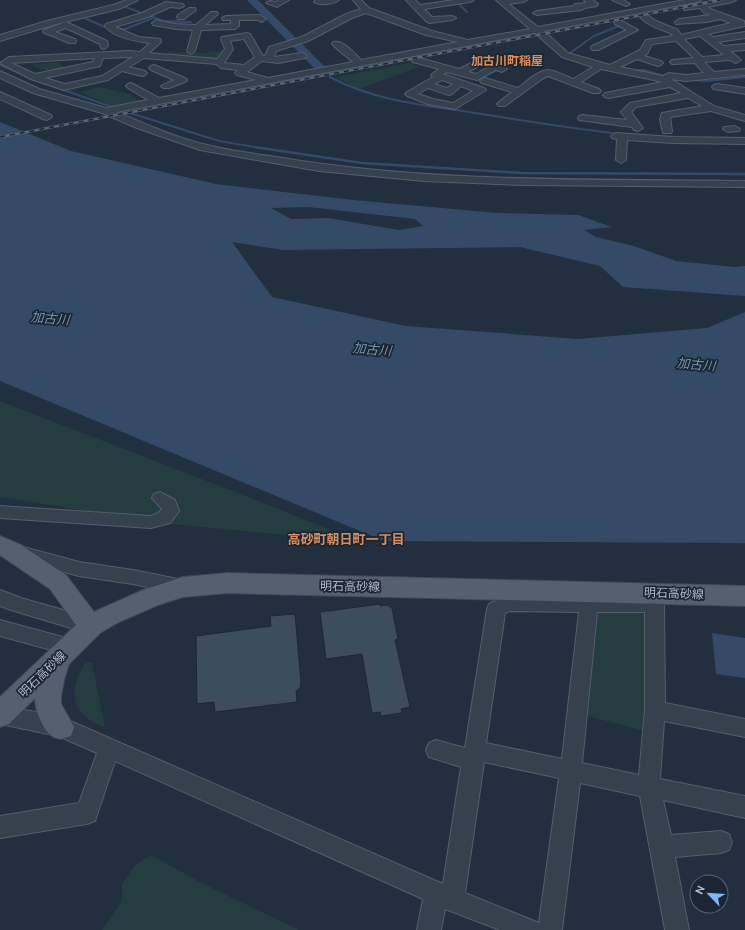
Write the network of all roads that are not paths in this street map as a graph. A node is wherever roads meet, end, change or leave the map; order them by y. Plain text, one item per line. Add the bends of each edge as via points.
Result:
1 (110, 0) edge
2 (285, 0) edge
3 (357, 0) edge
4 (410, 0) edge
5 (470, 0) edge
6 (524, 0) edge
7 (567, 0) edge
8 (588, 0) edge
9 (732, 0) edge
10 (337, 1) edge
11 (501, 1) edge
12 (134, 2) edge
13 (318, 2) dead end
14 (646, 2) dead end
15 (270, 3) dead end
16 (700, 3) edge
17 (615, 4) edge
18 (122, 5) junction
19 (180, 6) dead end
20 (579, 7) junction
21 (628, 7) junction
22 (659, 7) junction
23 (599, 8) dead end
24 (192, 10) dead end
25 (366, 10) junction
26 (555, 10) junction
27 (152, 11) junction
28 (421, 11) junction
29 (174, 16) junction
30 (382, 16) junction
31 (644, 16) junction
32 (720, 16) junction
33 (235, 18) junction
34 (598, 18) junction
35 (616, 18) junction
36 (262, 19) dead end
37 (707, 19) junction
38 (83, 20) dead end
39 (206, 20) junction
40 (156, 23) dead end
41 (575, 23) junction
42 (742, 23) edge
43 (66, 25) junction
44 (177, 26) junction
45 (552, 27) junction
46 (664, 27) junction
47 (723, 27) junction
48 (138, 31) dead end
49 (429, 33) junction
50 (541, 33) junction
51 (702, 33) junction
52 (4, 34) edge
53 (479, 34) dead end
54 (126, 35) junction
55 (745, 35) edge
56 (0, 38) edge
57 (454, 38) junction
58 (616, 38) junction
59 (678, 38) junction
60 (64, 40) dead end
61 (713, 40) junction
62 (157, 41) junction
63 (350, 42) dead end
64 (630, 42) dead end
65 (470, 43) junction
66 (104, 46) junction
67 (124, 46) dead end
68 (745, 47) edge
69 (658, 50) dead end
70 (724, 50) junction
71 (612, 51) dead end
72 (206, 52) dead end
73 (142, 55) junction
74 (77, 56) junction
75 (100, 56) junction
76 (302, 56) dead end
77 (636, 56) junction
78 (265, 58) junction
79 (738, 58) edge
80 (416, 60) junction
81 (697, 60) junction
82 (3, 61) edge
83 (219, 62) junction
84 (675, 62) dead end
85 (359, 63) junction
86 (600, 66) junction
87 (614, 67) junction
88 (121, 68) junction
89 (154, 68) dead end
90 (246, 68) junction
91 (745, 68) edge
92 (165, 72) junction
93 (745, 72) edge
94 (442, 73) junction
95 (0, 74) edge
96 (711, 75) junction
97 (334, 76) dead end
98 (34, 77) junction
99 (269, 81) junction
100 (668, 81) junction
101 (485, 82) dead end
102 (574, 82) junction
103 (459, 83) junction
104 (495, 84) junction
105 (226, 85) junction
106 (428, 85) junction
107 (131, 86) dead end
108 (716, 87) dead end
109 (192, 88) dead end
110 (745, 91) edge
111 (519, 92) junction
112 (0, 95) edge
113 (688, 95) junction
114 (183, 97) junction
115 (158, 102) junction
116 (502, 104) dead end
117 (710, 108) junction
118 (106, 112) junction
119 (47, 117) dead end
120 (743, 117) edge
121 (583, 118) dead end
122 (669, 129) dead end
123 (730, 130) dead end
124 (745, 141) edge
125 (621, 160) dead end
126 (678, 183) junction
127 (745, 184) edge
128 (745, 192) edge
129 (160, 498) dead end
130 (0, 512) edge
131 (6, 548) edge
132 (183, 587) junction
133 (745, 596) edge
134 (0, 598) edge
135 (654, 599) junction
136 (589, 604) junction
137 (91, 626) junction
138 (0, 628) edge
139 (64, 654) junction
140 (655, 710) junction
141 (1, 715) edge
142 (61, 727) junction
143 (745, 728) edge
144 (110, 749) junction
145 (436, 750) dead end
146 (475, 756) junction
147 (570, 771) junction
148 (649, 787) junction
149 (745, 807) edge
150 (0, 827) edge
151 (721, 842) dead end
152 (662, 847) junction
153 (444, 896) junction
154 (429, 930) edge
155 (530, 930) edge
156 (550, 930) edge
157 (676, 930) edge

1 - 18 street
2 - 15 street via 277,5
3 - 25 street
4 - 28 street
5 - 28 street
6 - 11 street
7 - 20 street
8 - 20 street via 594,4
9 - 16 street
10 - 13 street
11 - 50 street
12 - 18 street
14 - 22 street
16 - 22 street
16 - 31 street
16 - 32 street via 707,11
17 - 21 street
18 - 52 street
19 - 27 street via 167,3
20 - 26 street
20 - 34 street
21 - 22 street
21 - 35 street
23 - 35 street
24 - 29 street
25 - 30 street
25 - 78 street via 345,17 298,43 272,49
26 - 41 street
26 - 45 street via 539,17
27 - 29 street
27 - 54 street via 133,20 109,26
28 - 30 street
28 - 49 street via 430,20 448,19
29 - 39 street
30 - 49 street
31 - 35 street
31 - 46 street
32 - 37 street
32 - 42 street
33 - 36 street
33 - 39 street
33 - 39 street via 235,26
34 - 35 street
34 - 41 street
35 - 50 street
35 - 58 street via 637,29
37 - 46 street
37 - 47 street
38 - 43 street
39 - 44 street
39 - 72 street via 194,34 195,40 187,51
40 - 44 street
41 - 45 street
42 - 47 street
43 - 60 street via 47,32
43 - 66 street via 104,43
44 - 62 street
45 - 50 street
46 - 59 street via 675,32
47 - 51 street
48 - 54 street
49 - 57 street
50 - 65 street
50 - 80 street
50 - 86 street via 562,54
51 - 59 street
51 - 61 street
52 - 56 street
53 - 57 street
54 - 62 street
55 - 61 street
57 - 65 street
58 - 64 street
58 - 71 street via 597,47
59 - 77 street via 649,42 644,52
59 - 81 street via 698,57
61 - 70 street
62 - 73 street
63 - 85 street via 338,45
65 - 85 street
66 - 67 street
66 - 74 street via 86,46
68 - 70 street
69 - 77 street via 656,67
70 - 79 street
73 - 75 street
73 - 83 street
73 - 88 street
74 - 75 street
74 - 82 street via 19,56
75 - 98 street via 97,64 65,66
76 - 78 street via 278,60
77 - 87 street
78 - 83 street via 247,36 225,39 230,49
78 - 90 street
79 - 81 street
79 - 91 street
80 - 94 street
80 - 97 street
81 - 84 street
81 - 96 street
82 - 98 street
83 - 90 street via 221,65
85 - 99 street
86 - 87 street
86 - 102 street
87 - 100 street
88 - 92 street via 145,75
88 - 98 street via 105,78 64,86
89 - 92 street
90 - 99 street via 240,73
92 - 114 street via 182,80 164,84
93 - 96 street
94 - 103 street
94 - 104 street via 461,72 477,77 502,70
94 - 106 street
95 - 118 street via 36,90
96 - 100 street via 686,78 669,76
99 - 105 street via 240,86
100 - 102 street via 600,92
100 - 113 street
101 - 104 street
102 - 111 street via 548,73
103 - 106 street via 449,92
103 - 106 street via 481,90 471,100 455,106 431,102 410,94
104 - 111 street
105 - 109 street via 209,82
105 - 114 street
107 - 115 street
108 - 110 street
111 - 116 street
112 - 119 street
113 - 117 street
113 - 121 street via 633,104 626,112 637,126
114 - 115 street
115 - 118 street
117 - 120 street
117 - 122 street via 666,115
118 - 126 street via 204,148 319,168 439,179
120 - 123 street via 731,119
124 - 125 street via 619,136
126 - 127 street
126 - 128 street
129 - 130 street via 169,504 171,511 164,518 151,522
131 - 132 street via 79,569
131 - 137 main road via 58,582
132 - 135 main road, 明石高砂線 via 228,583
132 - 137 main road, 明石高砂線 via 130,605
133 - 135 main road, 明石高砂線
134 - 137 street
135 - 136 street
135 - 140 street
136 - 146 street via 508,603 496,609
136 - 147 street
137 - 139 main road, 明石高砂線
138 - 139 street
139 - 141 main road, 明石高砂線
139 - 142 main road via 48,689 49,711
140 - 143 street
140 - 148 street
141 - 142 street
142 - 144 street
144 - 150 street via 87,813
144 - 153 street
145 - 146 street
146 - 147 street
146 - 153 street
147 - 148 street
147 - 156 street
148 - 149 street
148 - 152 street
151 - 152 street
152 - 157 street
153 - 154 street
153 - 155 street

